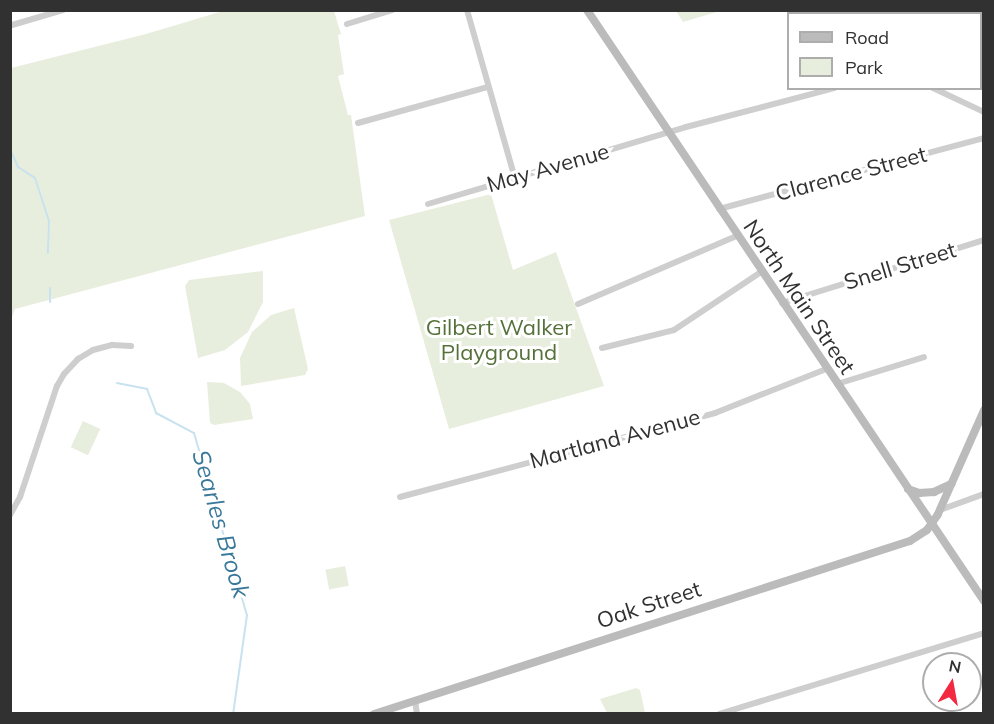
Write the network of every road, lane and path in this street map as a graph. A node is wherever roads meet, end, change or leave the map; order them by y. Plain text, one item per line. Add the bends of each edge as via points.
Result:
1 (63, 10) edge
2 (392, 10) edge
3 (467, 10) edge
4 (587, 10) edge
5 (347, 24) dead end
6 (12, 25) edge
7 (488, 87) junction
8 (821, 90) edge
9 (937, 90) edge
10 (984, 112) edge
11 (358, 123) dead end
12 (667, 133) junction
13 (984, 138) edge
14 (515, 178) junction
15 (428, 204) dead end
16 (719, 209) junction
17 (737, 236) junction
18 (984, 240) edge
19 (761, 272) junction
20 (782, 303) junction
21 (578, 304) dead end
22 (131, 346) dead end
23 (602, 348) dead end
24 (924, 357) dead end
25 (826, 369) junction
26 (836, 384) junction
27 (984, 410) edge
28 (951, 484) junction
29 (908, 489) junction
30 (984, 494) edge
31 (400, 497) dead end
32 (940, 510) junction
33 (10, 515) edge
34 (931, 525) junction
35 (983, 600) edge
36 (984, 633) edge
37 (415, 700) junction
38 (374, 714) edge
39 (417, 714) edge
40 (719, 714) edge

1 - 6 street
2 - 5 street
3 - 7 street
4 - 12 main road, North Main Street
7 - 11 street
7 - 14 street
8 - 12 street, May Avenue
9 - 10 street
12 - 14 street, May Avenue
12 - 16 main road, North Main Street
13 - 16 street, Clarence Street
14 - 15 street, May Avenue
16 - 17 main road, North Main Street
17 - 19 main road, North Main Street
17 - 21 street
18 - 20 street, Snell Street
19 - 20 main road, North Main Street
19 - 23 street via 674,330
20 - 25 main road, North Main Street
22 - 33 street via 93,350 64,374
24 - 26 street
25 - 26 main road, North Main Street
25 - 31 street, Martland Avenue via 715,414
26 - 29 main road, North Main Street
27 - 28 main road
28 - 29 main road via 934,492
28 - 32 main road
29 - 34 main road, North Main Street
30 - 32 street
32 - 34 main road
34 - 35 main road, North Main Street
34 - 37 main road, Oak Street via 900,545
36 - 40 street
37 - 38 main road, Oak Street
37 - 39 street

